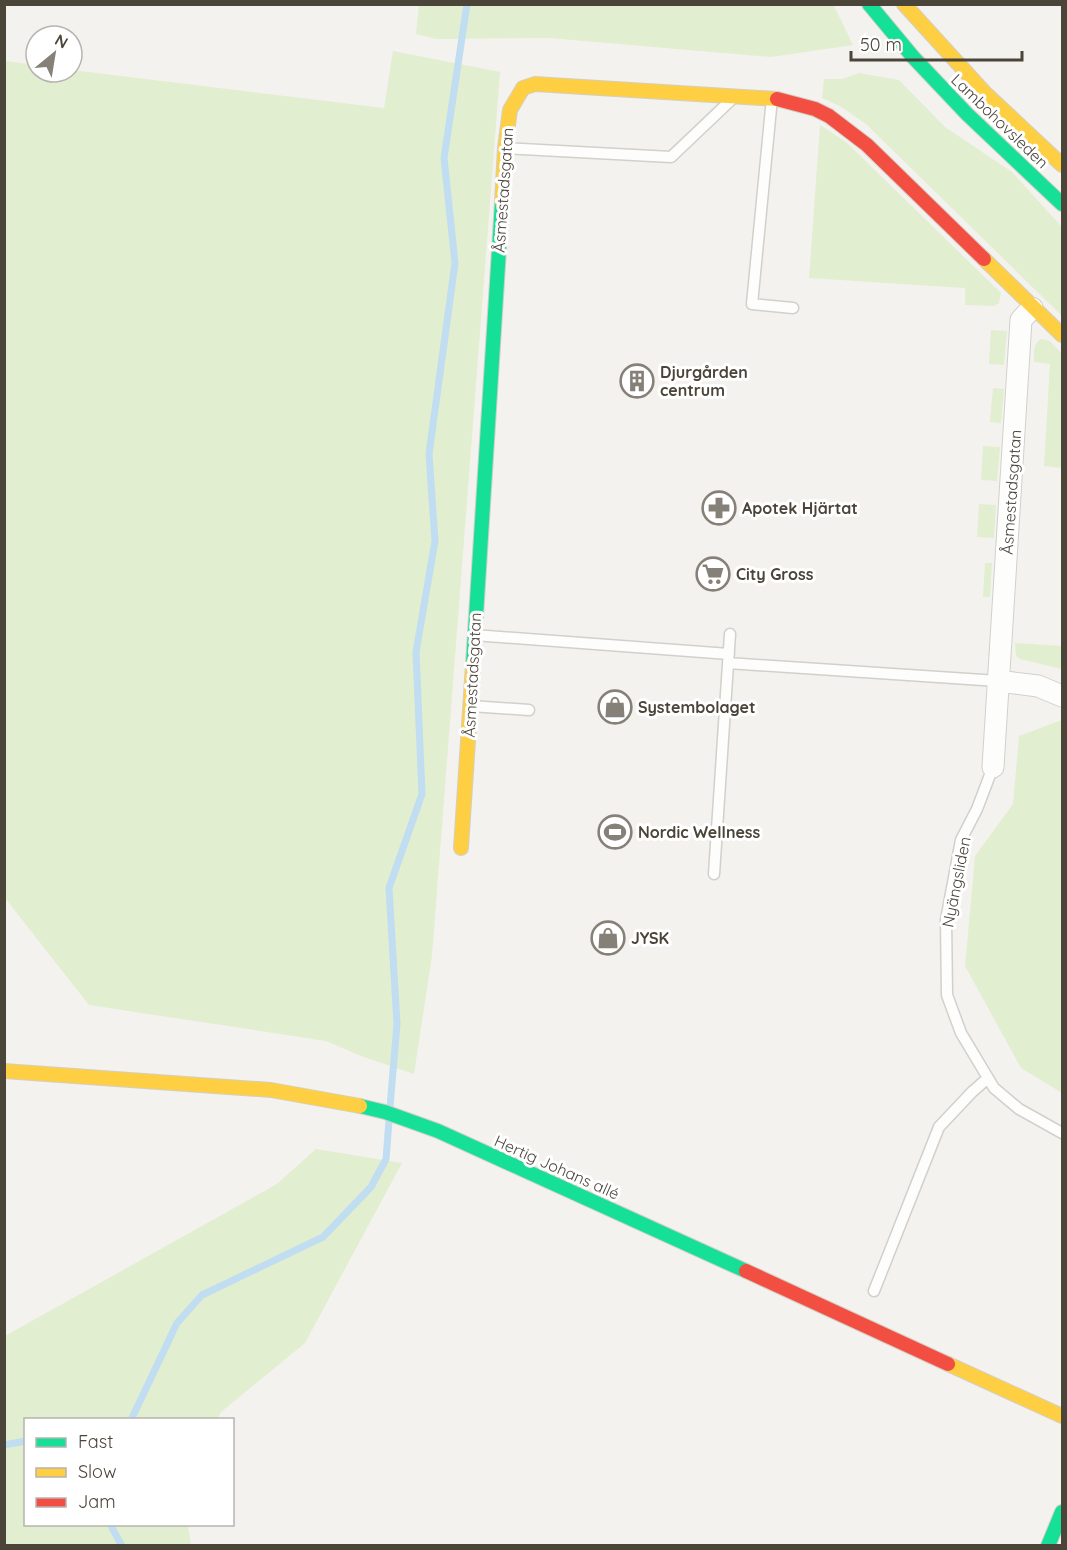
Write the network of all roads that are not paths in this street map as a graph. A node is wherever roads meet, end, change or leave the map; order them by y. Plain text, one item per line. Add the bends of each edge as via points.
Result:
1 (869, 4) edge
2 (904, 4) edge
3 (735, 96) junction
4 (772, 98) junction
5 (505, 148) junction
6 (1062, 165) edge
7 (1062, 204) edge
8 (794, 308) dead end
9 (1032, 308) junction
10 (1062, 335) edge
11 (730, 634) dead end
12 (474, 635) junction
13 (729, 658) junction
14 (998, 681) junction
15 (1062, 696) edge
16 (471, 706) junction
17 (529, 710) dead end
18 (993, 767) joint
19 (461, 848) dead end
20 (714, 874) dead end
21 (4, 1071) edge
22 (988, 1078) junction
23 (1062, 1134) edge
24 (874, 1292) dead end
25 (1062, 1416) edge
26 (1062, 1512) edge
27 (1048, 1545) edge

1 - 7 street, Lambohovsleden via 967,114
2 - 6 street, Lambohovsleden via 984,92
3 - 4 street, Åsmestadsgatan
3 - 5 lane via 671,157
3 - 5 street, Åsmestadsgatan via 535,84 523,88 515,98
4 - 8 lane via 752,304
4 - 9 street, Åsmestadsgatan via 815,109 843,125 898,173
5 - 12 street, Åsmestadsgatan
9 - 10 street, Åsmestadsgatan
9 - 14 street, Åsmestadsgatan via 1021,320
11 - 13 lane
12 - 13 lane
12 - 16 street, Åsmestadsgatan
13 - 14 lane
13 - 20 lane
14 - 15 street via 1038,686
14 - 18 street, Åsmestadsgatan
16 - 17 lane
16 - 19 street, Åsmestadsgatan
18 - 22 lane, Nyängsliden via 961,840 946,920 946,995 961,1033
21 - 25 street, Hertig Johans allé via 271,1090 353,1104 422,1125
22 - 23 lane, Nyängsliden via 1019,1109
22 - 24 lane via 939,1127
26 - 27 street

